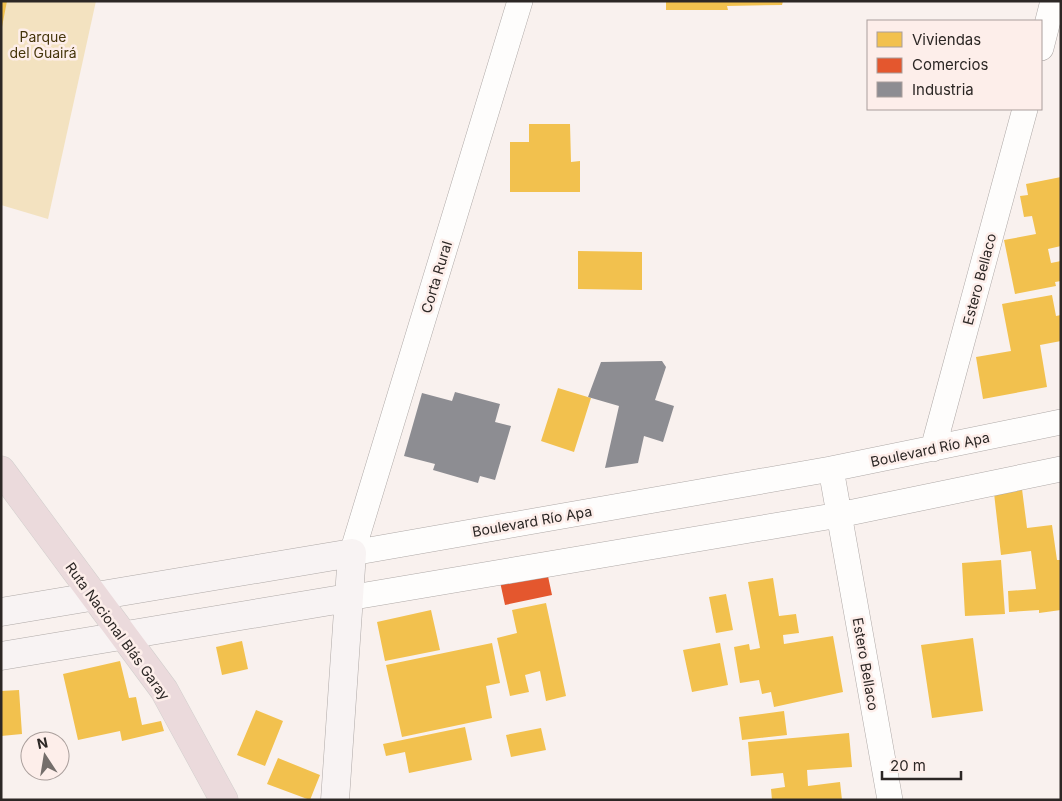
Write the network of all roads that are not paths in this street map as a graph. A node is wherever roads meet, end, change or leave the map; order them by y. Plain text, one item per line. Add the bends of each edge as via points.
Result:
1 (520, 1) edge
2 (1053, 1) edge
3 (1042, 44) edge
4 (1024, 110) edge
5 (1061, 422) edge
6 (934, 449) junction
7 (831, 469) junction
8 (1061, 469) edge
9 (1, 470) edge
10 (839, 515) junction
11 (352, 552) junction
12 (94, 596) junction
13 (348, 598) junction
14 (1, 612) edge
15 (124, 635) junction
16 (1, 656) edge
17 (224, 800) edge
18 (335, 800) edge
19 (890, 800) edge

1 - 11 street, Corta Rural
2 - 3 street
4 - 6 street, Estero Bellaco
5 - 6 street, Boulevard Río Apa
6 - 7 street, Boulevard Río Apa
7 - 10 street, Estero Bellaco
7 - 11 street, Boulevard Río Apa
8 - 10 street
9 - 12 highway, Ruta Nacional Blás Garay
10 - 13 street
10 - 19 street, Estero Bellaco
11 - 12 main road, Boulevard Río Apa
11 - 13 main road
12 - 14 main road, Boulevard Río Apa
12 - 15 highway, Ruta Nacional Blás Garay
13 - 15 main road
13 - 18 main road
15 - 16 main road
15 - 17 highway, Ruta Nacional Blás Garay via 164,690

